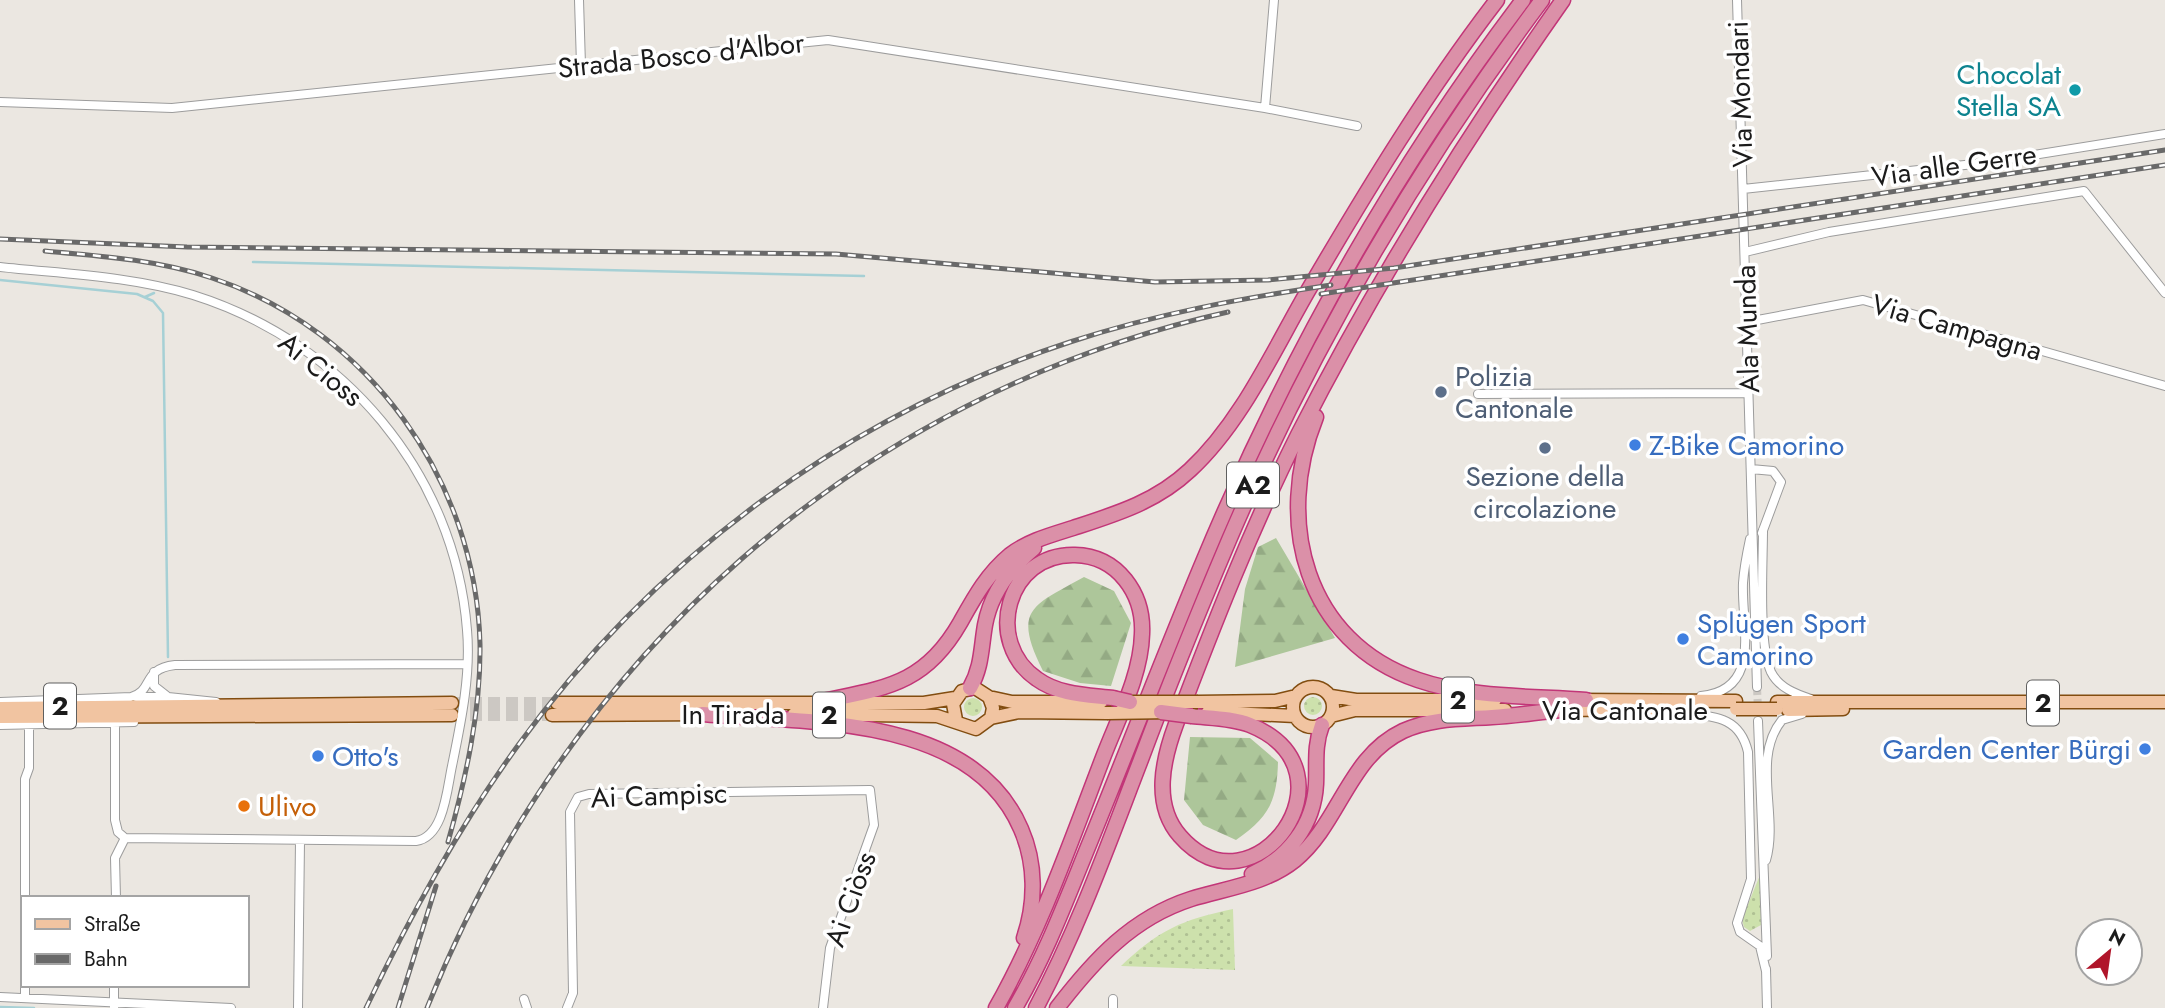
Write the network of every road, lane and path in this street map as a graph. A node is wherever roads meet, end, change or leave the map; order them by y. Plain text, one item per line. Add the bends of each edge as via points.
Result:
1 (579, 0) edge
2 (1274, 0) edge
3 (1497, 0) edge
4 (1523, 0) edge
5 (1542, 0) edge
6 (1563, 0) edge
7 (1737, 0) edge
8 (581, 65) junction
9 (0, 102) edge
10 (1265, 108) junction
11 (1357, 126) dead end
12 (2165, 135) edge
13 (1743, 189) junction
14 (1745, 252) junction
15 (0, 267) edge
16 (2165, 293) edge
17 (1747, 322) junction
18 (1345, 348) junction
19 (2165, 386) edge
20 (1748, 393) junction
21 (1478, 394) dead end
22 (1751, 468) junction
23 (1752, 526) junction
24 (1763, 530) junction
25 (1056, 533) junction
26 (1754, 566) junction
27 (466, 664) junction
28 (154, 672) junction
29 (1757, 687) tunnel mouth
30 (970, 688) junction
31 (1296, 696) junction
32 (1331, 696) junction
33 (132, 697) junction
34 (168, 697) junction
35 (989, 697) junction
36 (955, 698) junction
37 (1587, 700) junction
38 (0, 702) edge
39 (819, 702) junction
40 (1130, 702) joint
41 (2165, 702) edge
42 (221, 704) junction
43 (1111, 704) junction
44 (1648, 704) junction
45 (1820, 706) junction
46 (0, 708) edge
47 (1195, 710) junction
48 (1561, 710) junction
49 (1161, 712) joint
50 (702, 714) junction
51 (118, 715) junction
52 (1295, 716) junction
53 (0, 717) edge
54 (991, 718) junction
55 (956, 720) junction
56 (1327, 721) junction
57 (1758, 721) tunnel mouth
58 (29, 724) junction
59 (0, 725) edge
60 (870, 790) joint
61 (125, 838) junction
62 (300, 841) junction
63 (1762, 849) junction
64 (1765, 863) junction
65 (1751, 878) junction
66 (25, 896) edge
67 (116, 896) edge
68 (1199, 897) junction
69 (1766, 925) junction
70 (1749, 937) junction
71 (1766, 971) junction
72 (25, 987) edge
73 (114, 987) edge
74 (1005, 993) junction
75 (0, 997) edge
76 (25, 999) junction
77 (114, 1005) edge
78 (231, 1008) edge
79 (298, 1008) edge
80 (567, 1008) edge
81 (823, 1008) edge
82 (996, 1008) edge
83 (1015, 1008) edge
84 (1035, 1008) edge
85 (1057, 1008) edge
86 (1767, 1008) edge

1 - 8 street
2 - 10 street
3 - 25 highway, A2 via 1400,141 1238,410 1205,455 1154,498
4 - 83 highway, A2 via 1390,194 1274,405 1193,585 1056,926
5 - 84 highway, A2 via 1413,188 1303,382 1229,540 1089,895
6 - 18 highway, A2 via 1445,176
7 - 13 street, Via Mondari
8 - 9 street, Strada Bosco d'Albor via 172,108
8 - 10 street, Strada Bosco d'Albor via 837,41
10 - 11 street, Strada Bosco d'Albor
12 - 13 street, Via alle Gerre via 1983,163
13 - 14 street, Ala Munda
14 - 16 street via 1829,232 2084,191
14 - 17 street, Ala Munda
15 - 27 street, Ai Cioss via 145,283 194,295 270,328 342,380 389,429 425,480 437,506 461,581 468,631
17 - 19 street, Via Campagna via 1863,300
17 - 20 street, Ala Munda
18 - 37 highway, A2 via 1314,422 1298,500 1302,555 1313,588 1332,619 1366,654 1420,681 1459,690
18 - 47 highway, A2 via 1253,533 1197,667 1165,760 1164,801 1182,838 1200,852 1219,858 1259,853 1279,839 1295,814 1298,786 1294,766 1278,742 1254,727
20 - 21 street
20 - 22 street, Ala Munda
22 - 23 street, Ala Munda
22 - 24 street, Ala Munda via 1773,471 1781,482
23 - 26 street, Ala Munda
23 - 44 street, Ala Munda via 1743,584 1745,658 1739,676 1722,691
24 - 26 street, Ala Munda
24 - 45 street, Ala Munda via 1767,660 1772,674 1789,691
25 - 30 highway, A2 via 1024,556 996,592 986,621 982,660
25 - 39 highway, A2 via 1023,547 995,569 949,641 922,670 887,688
26 - 29 street, Ala Munda
27 - 28 street via 185,665
27 - 62 street, Ai Cioss via 455,753 433,834 416,841
28 - 33 street via 142,692
28 - 34 street via 155,689
30 - 35 main road
30 - 36 main road
31 - 32 main road via 1312,687
31 - 47 main road
31 - 52 main road
32 - 37 main road, Via Cantonale / 2 via 1356,700
32 - 56 main road via 1334,706
33 - 34 street
33 - 38 street
34 - 42 street
35 - 43 main road via 1013,702
35 - 54 main road
36 - 39 main road, 2 via 924,703
36 - 55 main road
37 - 44 main road, Via Cantonale / 2
39 - 50 main road, In Tirada / 2 via 555,709
40 - 43 highway, bridge
40 - 47 main road, bridge
41 - 45 main road, Via Cantonale / 2
42 - 51 main road, 2
42 - 51 main road, 2 via 452,709
43 - 49 main road, bridge
43 - 54 main road
43 - 74 highway via 1047,685 1016,659 1007,631 1009,603 1023,577 1043,562 1077,555 1111,566 1133,590 1141,610 1140,657 1047,903
44 - 45 main road, Via Cantonale / 2
44 - 48 main road, Via Cantonale / 2
44 - 65 street via 1719,717 1741,733 1748,752
45 - 64 street via 1783,720 1772,735 1768,756 1770,839
46 - 51 main road, 2
47 - 49 highway, A2, bridge
47 - 52 main road
48 - 56 main road, Via Cantonale / 2 via 1355,710
48 - 68 highway via 1443,719 1398,734 1366,760 1318,835 1294,860 1251,883
50 - 55 main road, In Tirada / 2
50 - 74 highway via 896,736 952,755 989,781 1020,826 1032,873 1029,922
51 - 53 main road, 2
51 - 58 street
51 - 61 street via 115,820
52 - 56 main road via 1307,726
54 - 55 main road via 976,729
56 - 68 highway via 1316,745 1313,804 1296,840 1264,868
57 - 63 street
58 - 59 street
58 - 66 street
60 - 80 street, Ai Campisc via 578,797 570,812 573,993
60 - 81 street, Ai Ciòss via 874,825 830,948
61 - 62 street
61 - 67 street via 115,858
62 - 79 street
63 - 64 street
63 - 65 street
64 - 69 street
65 - 70 street via 1737,923 1740,932
68 - 85 highway via 1158,912 1131,929 1099,957
69 - 70 street via 1758,936
69 - 71 street
70 - 71 street via 1763,951
71 - 86 street
72 - 76 street
73 - 77 street
74 - 82 highway
75 - 76 street
76 - 77 street
77 - 78 street

